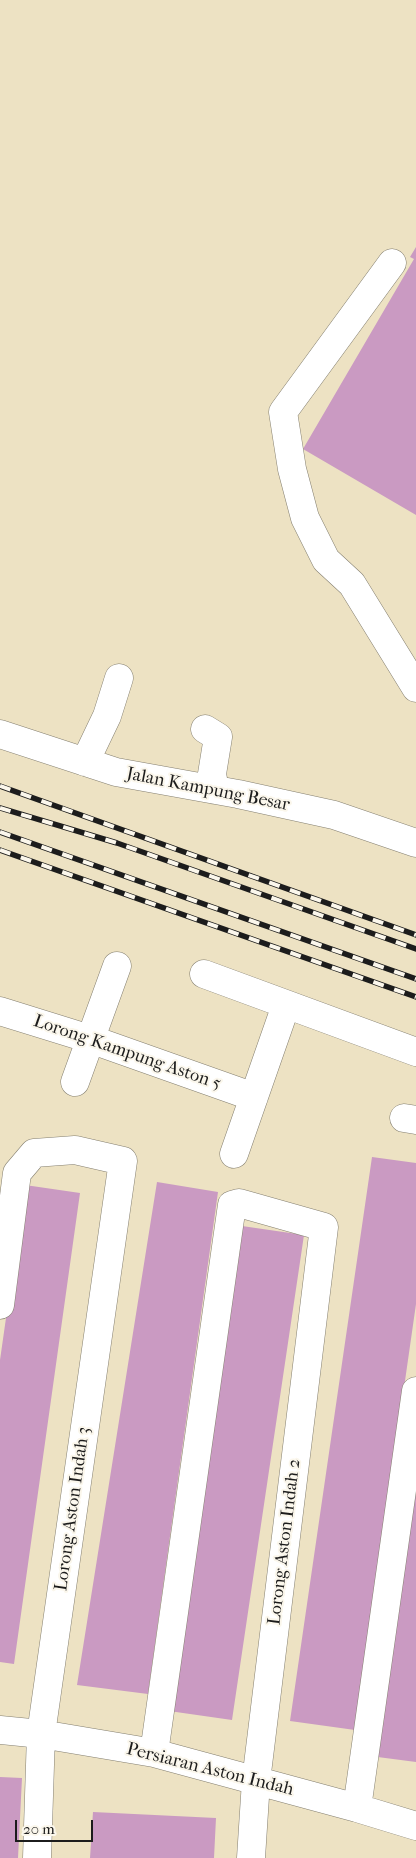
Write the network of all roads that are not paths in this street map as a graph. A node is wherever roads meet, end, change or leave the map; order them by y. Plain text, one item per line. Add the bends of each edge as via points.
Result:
1 (392, 263) dead end
2 (119, 678) dead end
3 (416, 688) edge
4 (205, 729) dead end
5 (0, 734) edge
6 (85, 762) junction
7 (215, 790) junction
8 (416, 843) edge
9 (117, 966) dead end
10 (204, 974) dead end
11 (286, 1005) junction
12 (0, 1011) edge
13 (90, 1039) junction
14 (416, 1052) edge
15 (75, 1082) dead end
16 (254, 1097) junction
17 (234, 1154) dead end
18 (0, 1305) edge
19 (416, 1391) edge
20 (0, 1730) edge
21 (42, 1734) junction
22 (154, 1753) junction
23 (256, 1781) junction
24 (357, 1808) junction
25 (416, 1826) edge
26 (37, 1858) edge
27 (251, 1858) edge

1 - 3 street via 283,412 292,469 305,518 326,560 352,584
2 - 6 street via 107,716
4 - 7 street via 218,737 212,774
5 - 6 street, Jalan Kampung Besar
6 - 7 street, Jalan Kampung Besar via 116,772
7 - 8 street, Jalan Kampung Besar via 334,816
9 - 13 street
10 - 11 street
11 - 14 street
11 - 16 street
12 - 13 street, Lorong Kampung Aston 5
13 - 15 street
13 - 16 street, Lorong Kampung Aston 5
16 - 17 street
18 - 21 street, Lorong Aston Indah 3 via 17,1172 34,1153 75,1150 122,1160
19 - 24 street
20 - 21 street, Persiaran Aston Indah
21 - 22 street, Persiaran Aston Indah
21 - 26 street, Lorong Aston Indah 3
22 - 23 street, Persiaran Aston Indah
22 - 23 street, Lorong Aston Indah 2 via 232,1205 239,1203 324,1227
23 - 24 street, Persiaran Aston Indah
23 - 27 street, Lorong Aston Indah 2
24 - 25 street, Persiaran Aston Indah

